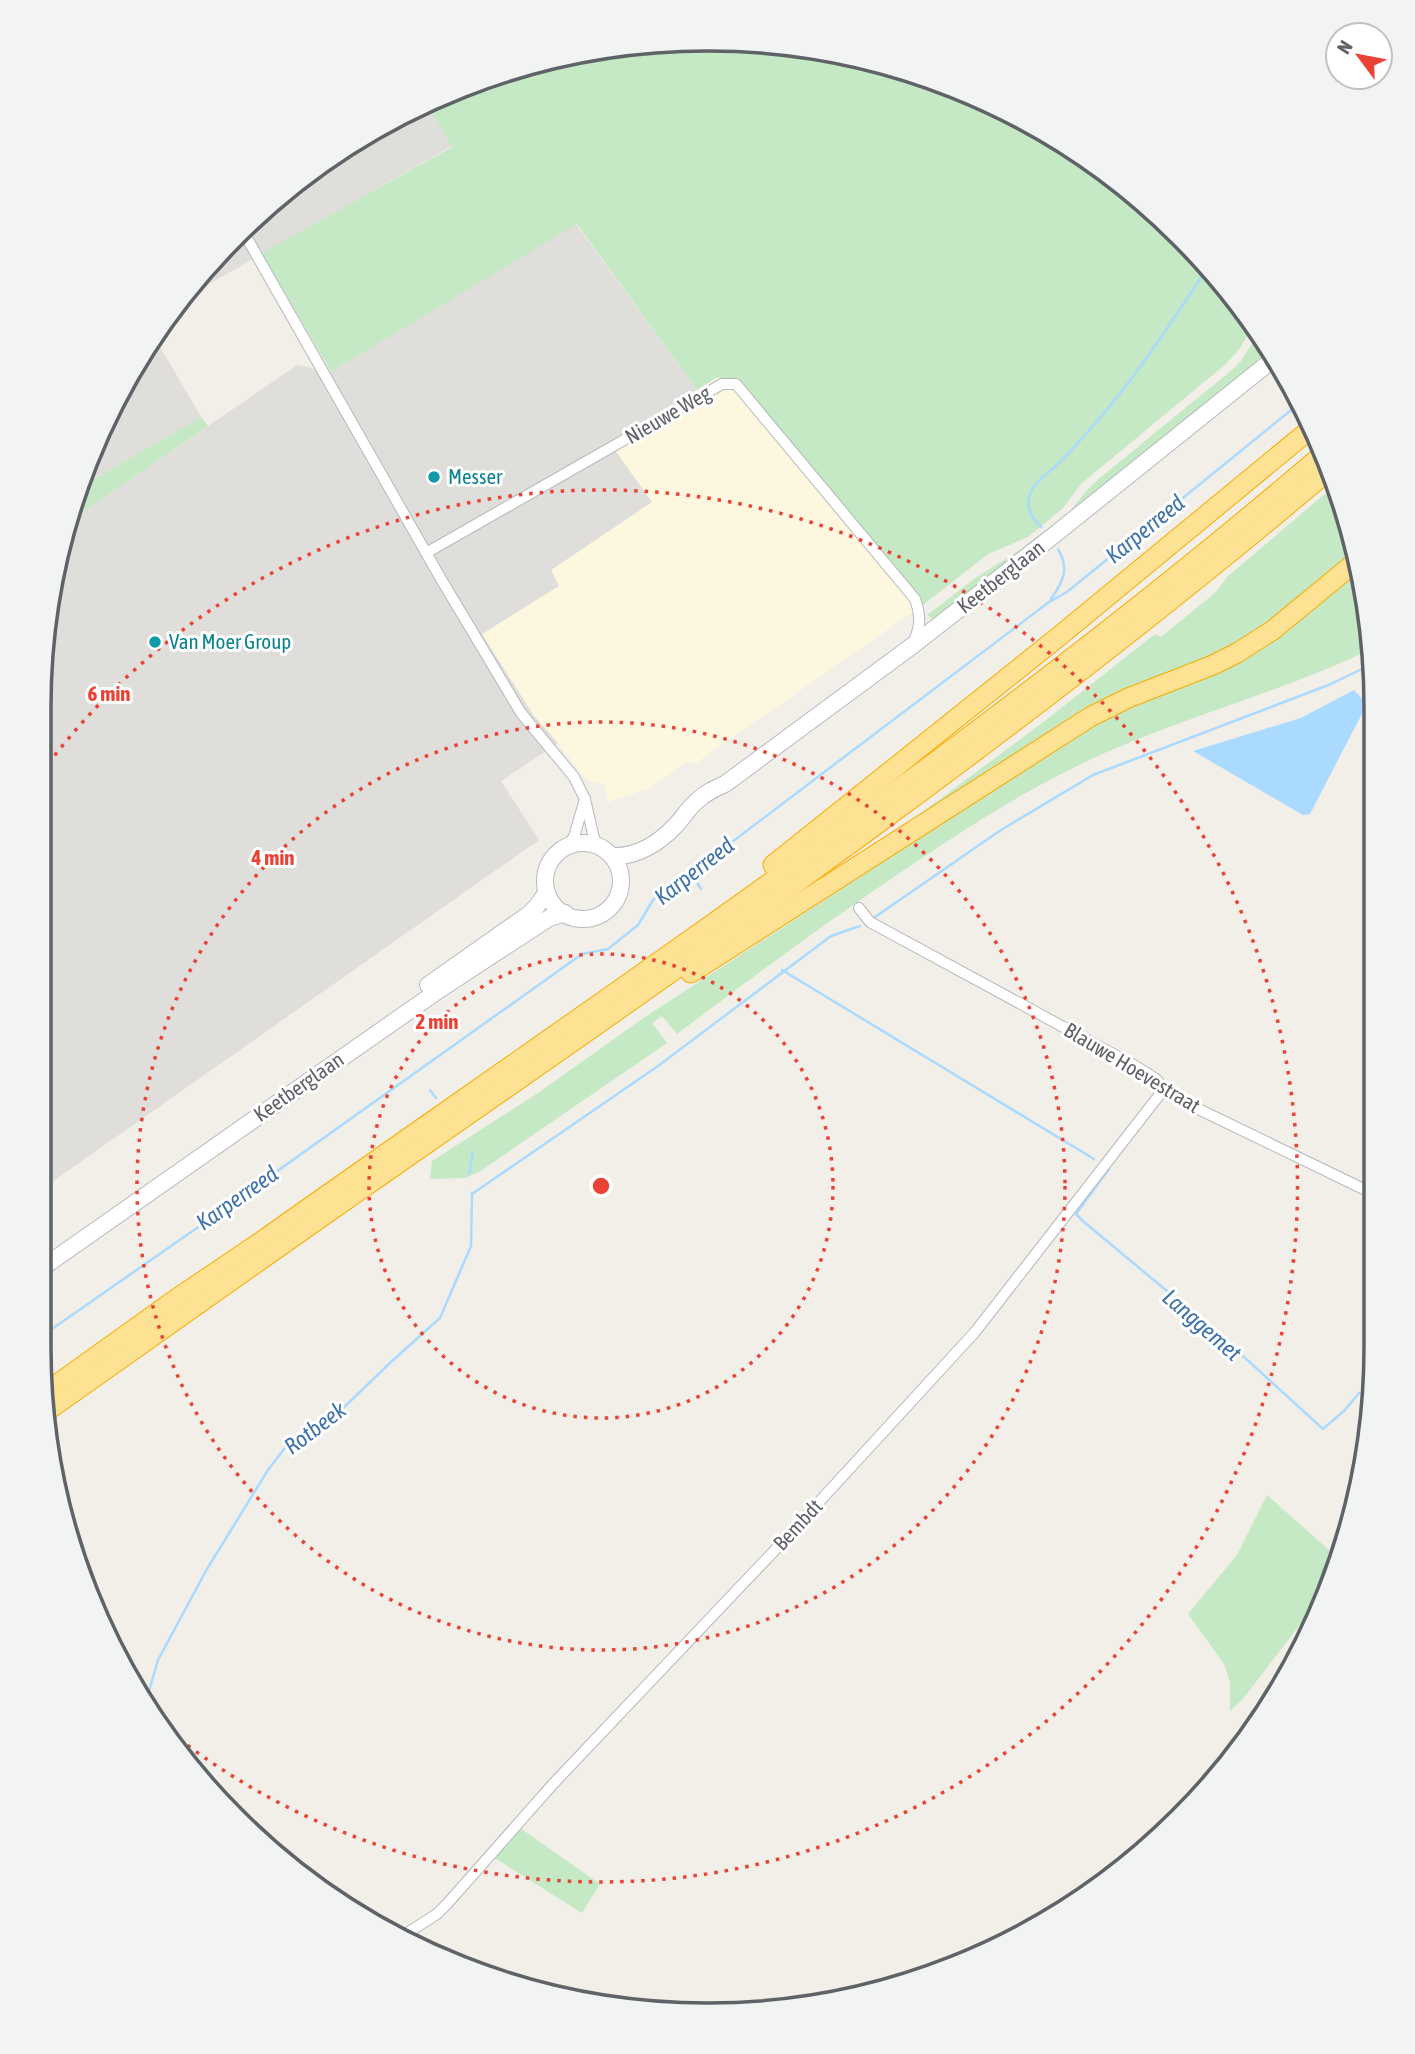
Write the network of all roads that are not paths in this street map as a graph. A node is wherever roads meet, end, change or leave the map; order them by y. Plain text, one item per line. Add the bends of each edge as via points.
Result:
1 (248, 240) dead end
2 (1267, 364) edge
3 (1304, 434) edge
4 (1316, 460) edge
5 (1322, 476) edge
6 (426, 553) junction
7 (1349, 567) edge
8 (912, 646) junction
9 (725, 784) junction
10 (585, 799) junction
11 (567, 846) junction
12 (598, 846) junction
13 (613, 856) junction
14 (621, 885) junction
15 (547, 892) junction
16 (859, 908) dead end
17 (565, 913) junction
18 (705, 928) junction
19 (634, 999) junction
20 (1164, 1089) junction
21 (1364, 1189) edge
22 (51, 1251) edge
23 (51, 1261) edge
24 (52, 1388) edge
25 (54, 1406) edge
26 (409, 1932) edge

1 - 6 street
2 - 8 main road, Keetberglaan
3 - 18 highway via 951,724 722,904
4 - 18 highway via 1063,665 845,830
5 - 19 highway via 988,743
6 - 8 street, Nieuwe Weg via 709,391 722,384 736,384 915,598 921,615
6 - 10 street via 521,713 574,777
7 - 19 highway via 1247,647 1090,717 656,995
8 - 9 main road, Keetberglaan
9 - 13 main road, Keetberglaan via 707,792 674,827 641,852
9 - 14 main road, Keetberglaan via 694,820 631,870
10 - 11 street
10 - 12 street
11 - 12 main road
11 - 15 main road via 548,868
12 - 13 main road
13 - 14 main road
14 - 17 main road via 612,905 600,914 583,918
15 - 17 main road
15 - 22 main road, Keetberglaan via 528,914
16 - 20 street, Blauwe Hoevestraat via 870,922 1137,1067
17 - 23 main road, Keetberglaan via 549,918 439,990
18 - 24 highway
19 - 25 highway
20 - 21 street, Blauwe Hoevestraat
20 - 26 street, Bembdt via 975,1332 553,1784 447,1904

